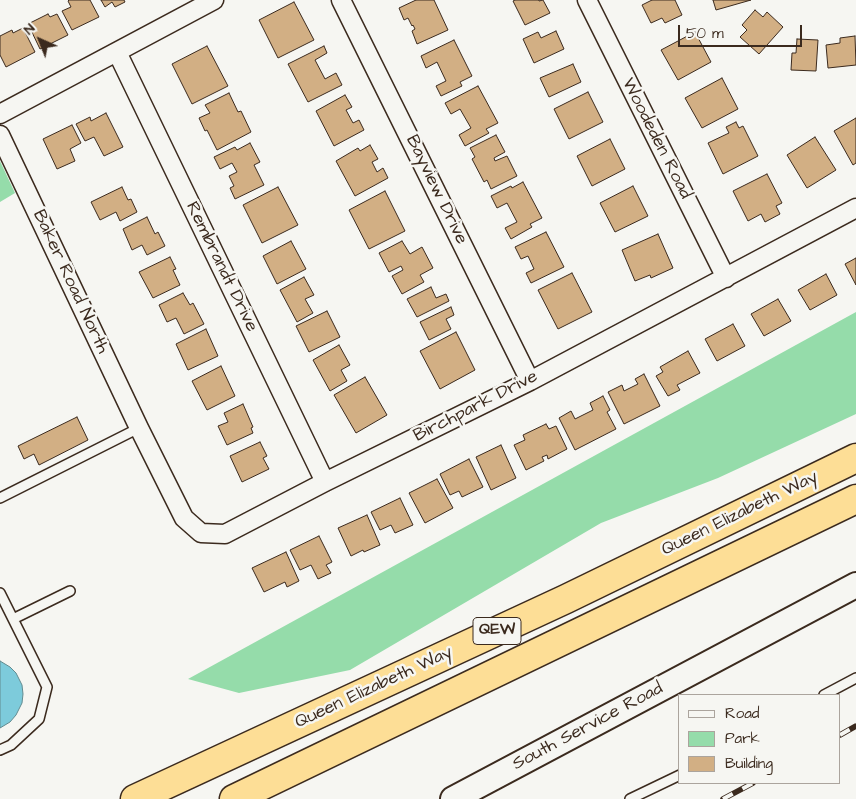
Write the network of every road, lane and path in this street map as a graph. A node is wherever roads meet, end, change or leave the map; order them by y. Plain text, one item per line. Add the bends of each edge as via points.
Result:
1 (214, 0) edge
2 (341, 0) edge
3 (586, 0) edge
4 (117, 52) junction
5 (0, 114) edge
6 (0, 135) edge
7 (856, 208) edge
8 (726, 278) junction
9 (530, 381) junction
10 (139, 428) junction
11 (856, 458) edge
12 (325, 482) junction
13 (0, 498) edge
14 (856, 499) edge
15 (856, 585) edge
16 (70, 591) dead end
17 (0, 592) edge
18 (14, 620) junction
19 (856, 678) edge
20 (826, 694) edge
21 (0, 750) edge
22 (678, 776) edge
23 (458, 798) edge
24 (135, 799) edge
25 (234, 799) edge
26 (630, 799) edge

1 - 4 street
2 - 9 street, Bayview Drive
3 - 8 street, Woodeden Road
4 - 5 street
4 - 12 street, Rembrandt Drive
6 - 10 street, Baker Road North
7 - 8 street, Birchpark Drive
8 - 9 street, Birchpark Drive
9 - 12 street, Birchpark Drive
10 - 12 street, Birchpark Drive via 184,518 201,533 225,534
10 - 13 lane
11 - 24 highway, Queen Elizabeth Way / QEW via 566,599
14 - 25 highway, Queen Elizabeth Way / QEW
15 - 23 street, South Service Road
16 - 18 lane
17 - 18 lane
18 - 21 lane via 47,687 39,719
19 - 20 lane
22 - 26 lane

